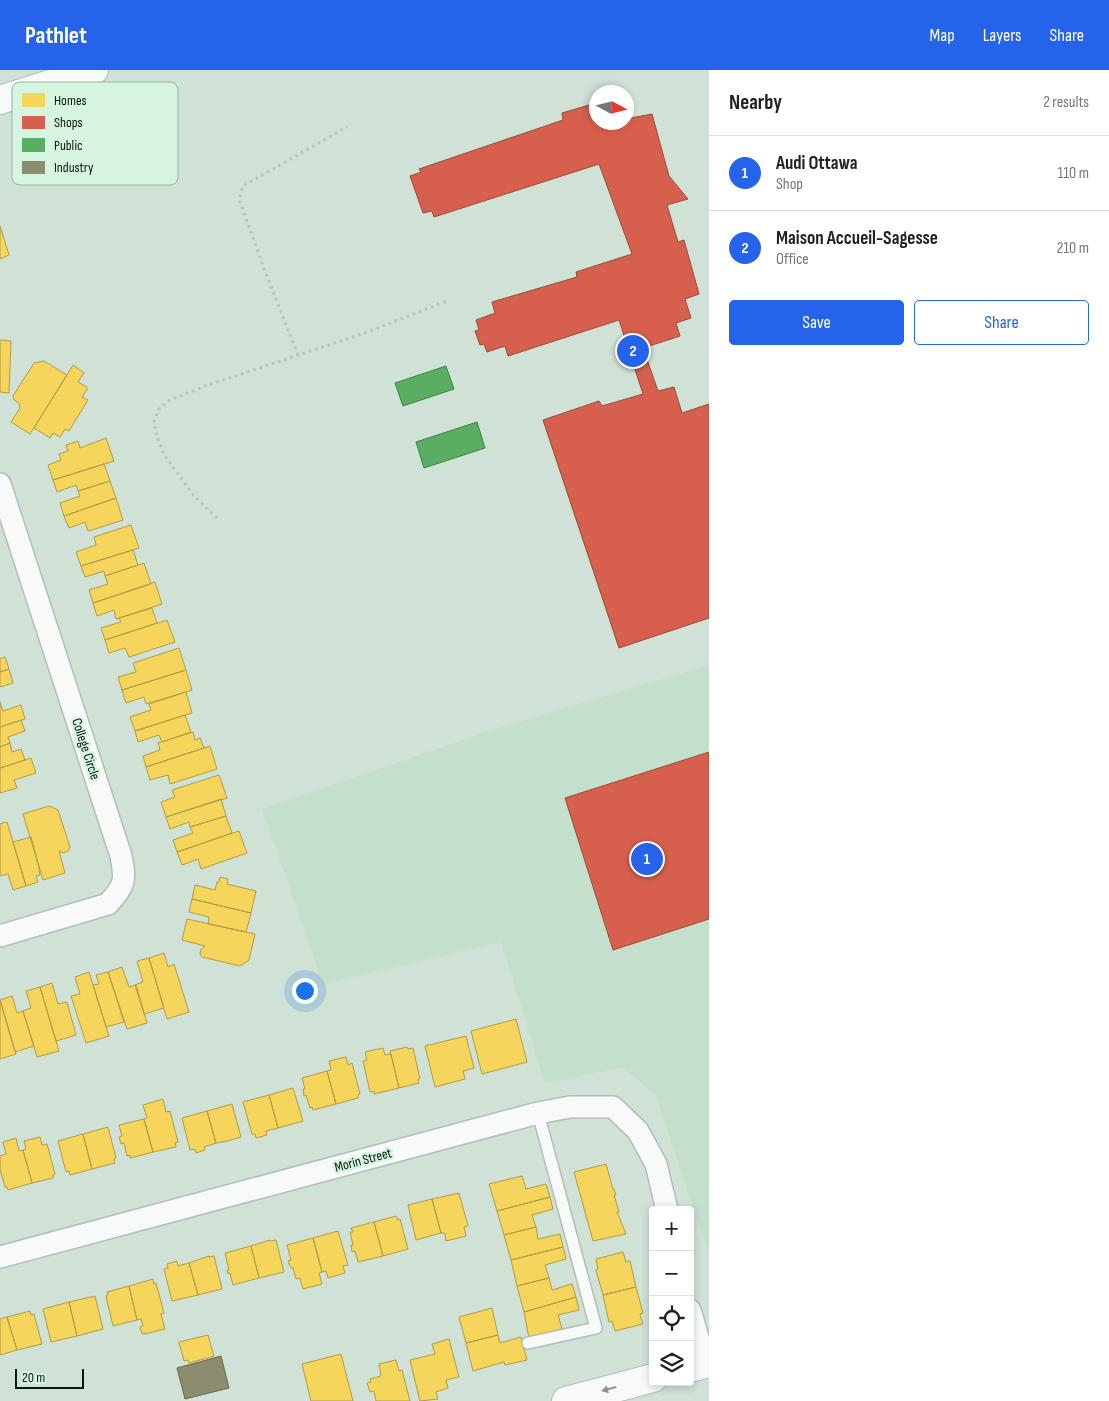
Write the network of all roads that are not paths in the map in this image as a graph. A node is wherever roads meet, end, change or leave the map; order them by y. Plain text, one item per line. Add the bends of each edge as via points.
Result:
1 (94, 70) edge
2 (56, 82) edge
3 (12, 96) edge
4 (0, 100) edge
5 (0, 484) edge
6 (0, 936) edge
7 (538, 1114) junction
8 (666, 1206) edge
9 (0, 1257) edge
10 (694, 1328) edge
11 (528, 1343) dead end
12 (702, 1365) edge
13 (649, 1379) edge
14 (566, 1401) edge

1 - 2 street
3 - 4 street
5 - 6 street, College Circle via 125,876 120,890 108,904
7 - 8 street, Morin Street via 570,1107 613,1107 638,1131 656,1164
7 - 9 street, Morin Street
7 - 11 lane via 596,1328
10 - 12 street
13 -> 14 street

